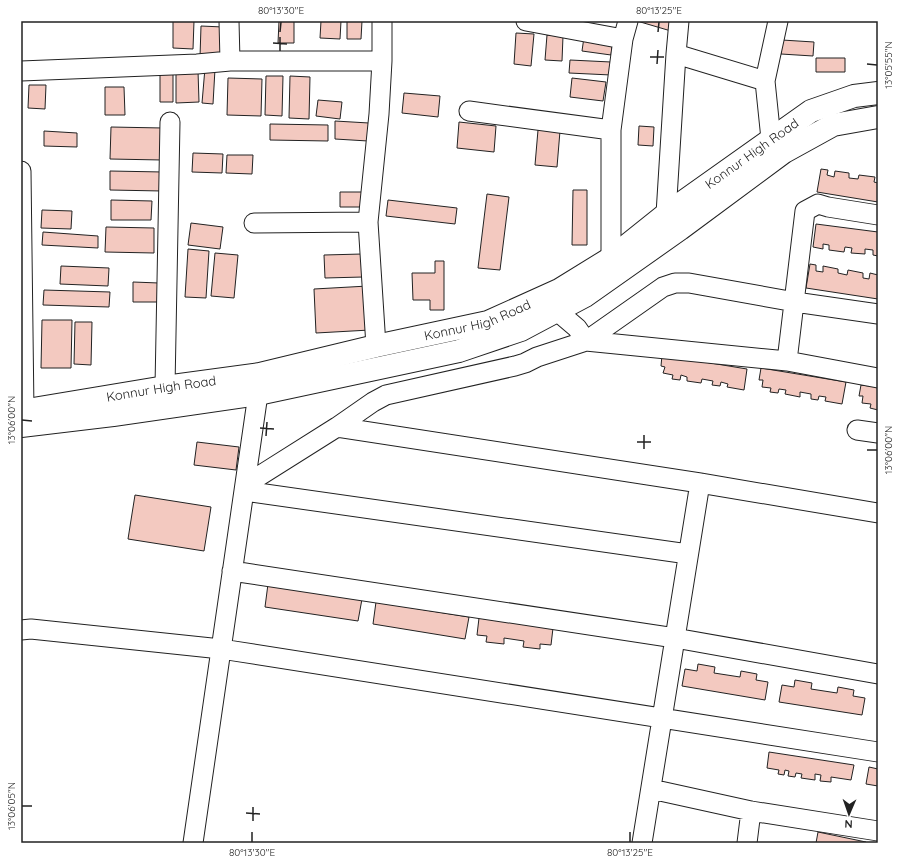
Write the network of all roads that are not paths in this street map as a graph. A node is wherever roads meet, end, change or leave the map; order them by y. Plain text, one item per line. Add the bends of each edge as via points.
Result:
1 (229, 21) edge
2 (382, 21) edge
3 (526, 21) edge
4 (628, 21) edge
5 (679, 21) edge
6 (778, 21) edge
7 (623, 39) junction
8 (676, 54) junction
9 (230, 61) junction
10 (382, 61) junction
11 (21, 71) edge
12 (765, 81) junction
13 (878, 93) edge
14 (469, 111) dead end
15 (878, 116) edge
16 (170, 122) dead end
17 (611, 130) junction
18 (771, 139) junction
19 (21, 171) edge
20 (666, 214) junction
21 (878, 215) edge
22 (368, 222) junction
23 (254, 223) dead end
24 (611, 258) junction
25 (22, 282) edge
26 (795, 302) junction
27 (557, 311) junction
28 (878, 314) edge
29 (586, 340) junction
30 (376, 346) junction
31 (787, 361) junction
32 (878, 378) edge
33 (165, 387) junction
34 (258, 394) junction
35 (22, 416) edge
36 (336, 427) junction
37 (857, 430) dead end
38 (878, 433) edge
39 (700, 483) junction
40 (245, 488) junction
41 (878, 513) edge
42 (688, 554) junction
43 (232, 571) junction
44 (21, 630) edge
45 (675, 638) junction
46 (221, 649) junction
47 (878, 674) edge
48 (662, 719) junction
49 (878, 752) edge
50 (651, 789) junction
51 (751, 811) junction
52 (878, 831) edge
53 (192, 843) edge
54 (642, 843) edge
55 (748, 843) edge

1 - 9 street
2 - 10 street
3 - 7 street
4 - 7 street
5 - 8 street
6 - 12 street
7 - 17 street
8 - 12 street
8 - 20 street
9 - 10 street
9 - 11 street
10 - 22 street
12 - 18 street
13 - 18 main road, Konnur High Road via 854,96 811,111
14 - 17 street
15 - 27 main road via 834,125 784,152 680,230 585,296
16 - 33 street
17 - 24 street
18 - 20 main road, Konnur High Road
19 - 25 street
20 - 24 main road, Konnur High Road
21 - 26 street via 828,208 818,204 805,211
22 - 23 street
22 - 30 street
24 - 30 main road, Konnur High Road via 560,290 488,322
25 - 35 street
26 - 28 street
26 - 29 street via 690,283 675,283 663,287
26 - 31 street
27 - 29 street via 578,328
27 - 34 main road via 521,330 459,351
29 - 31 street
29 - 36 street via 515,366 386,395
30 - 33 main road, Konnur High Road via 260,374
31 - 32 street
33 - 35 main road, Konnur High Road
34 - 35 main road via 113,415
34 - 40 street
36 - 39 street
36 - 40 street
37 - 38 street
39 - 41 street
39 - 42 street
40 - 42 street
40 - 43 street
42 - 45 street
43 - 45 street
43 - 46 street
44 - 46 street
45 - 47 street
45 - 48 street
46 - 48 street
46 - 53 street
48 - 49 street
48 - 50 street
50 - 51 street
50 - 54 street
51 - 52 street
51 - 55 street

